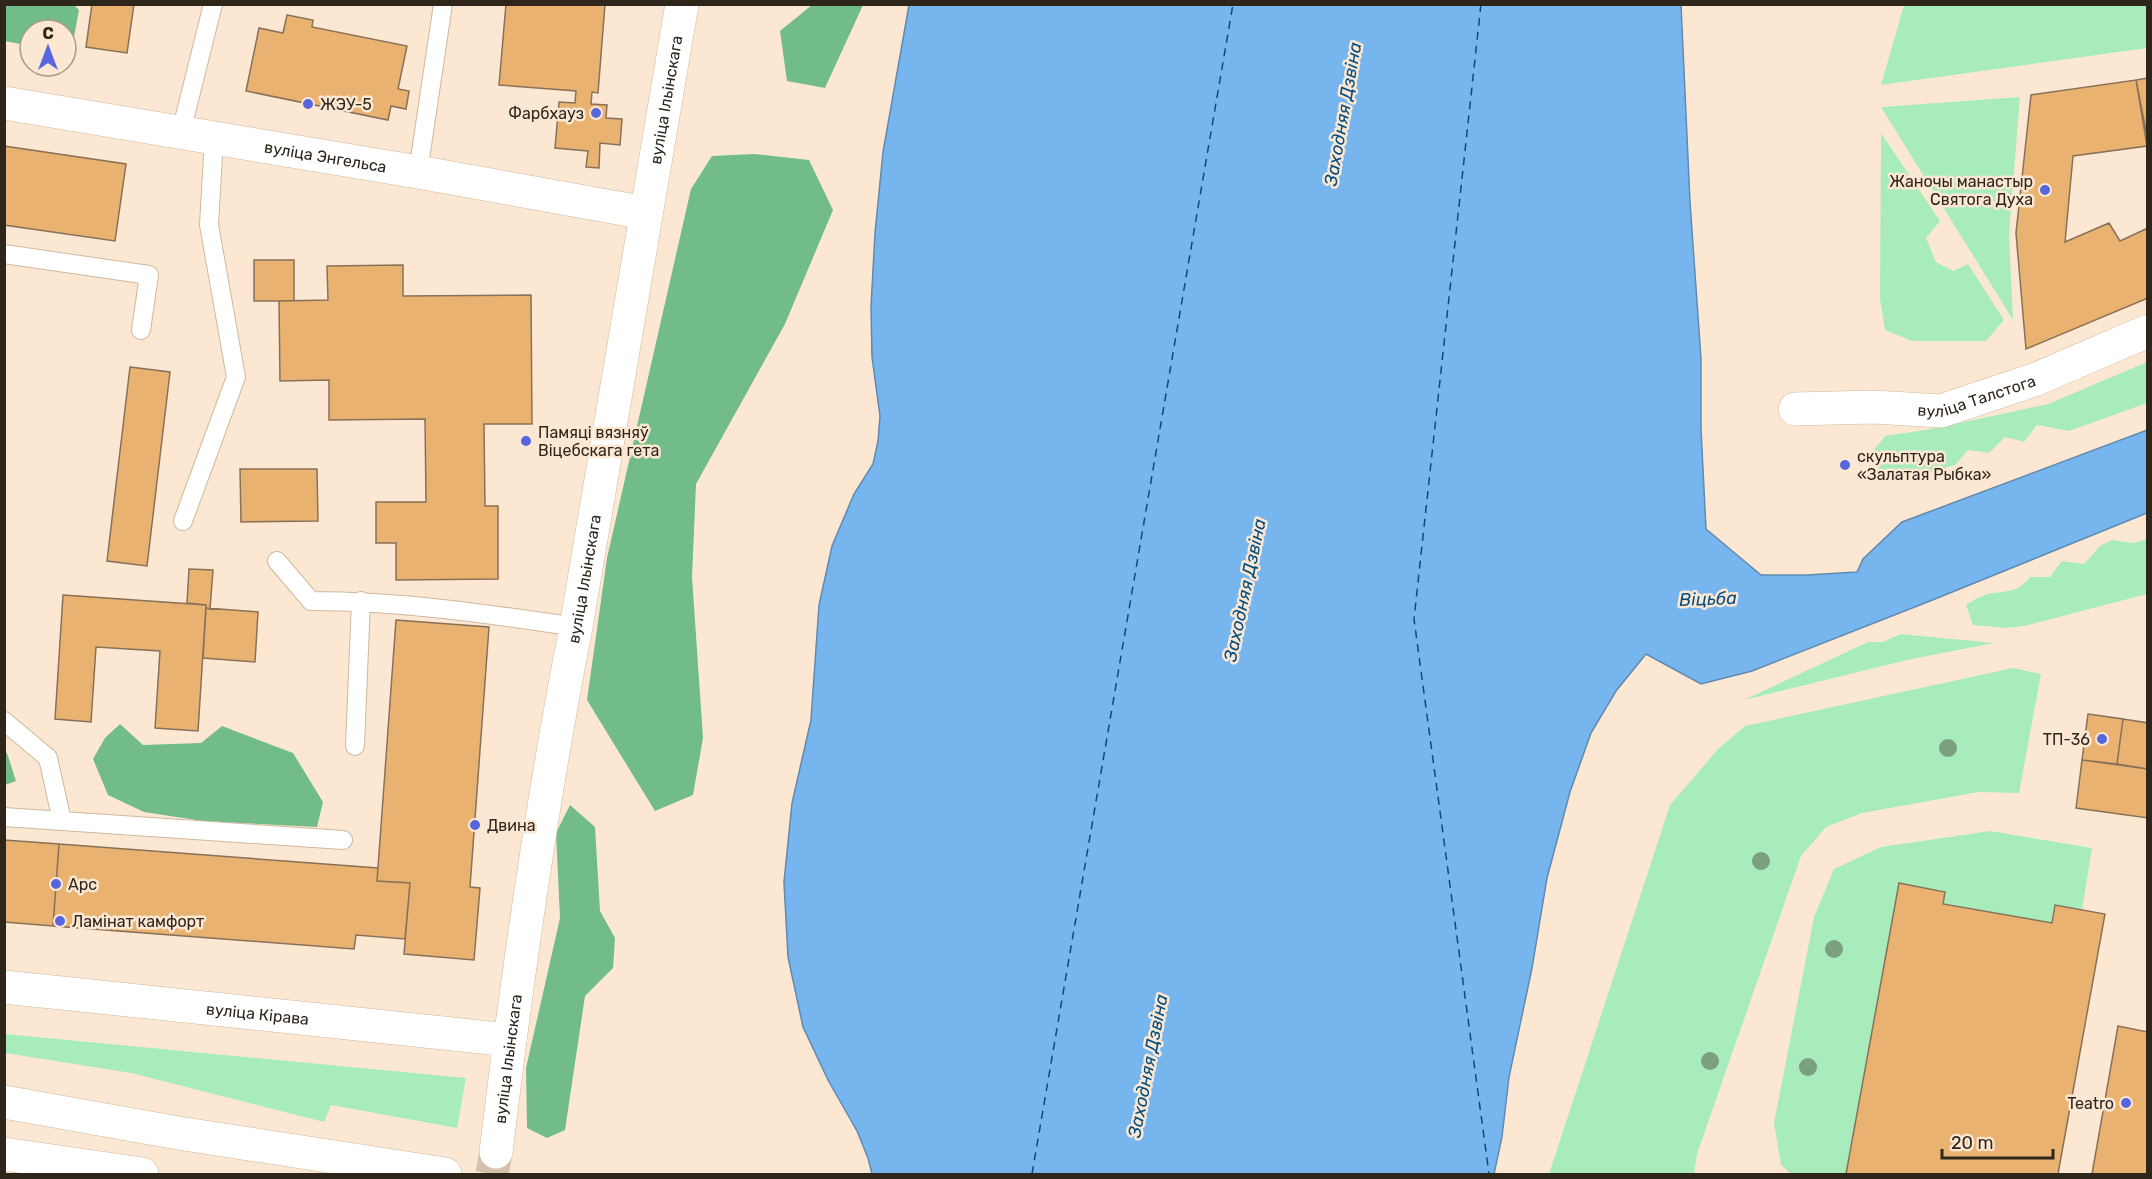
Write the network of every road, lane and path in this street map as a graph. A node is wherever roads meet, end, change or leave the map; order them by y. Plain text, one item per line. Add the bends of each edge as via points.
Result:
1 (213, 4) edge
2 (443, 4) edge
3 (682, 4) edge
4 (4, 103) edge
5 (181, 132) junction
6 (213, 138) junction
7 (418, 172) junction
8 (646, 213) junction
9 (4, 254) edge
10 (141, 330) dead end
11 (2148, 332) edge
12 (1795, 409) dead end
13 (183, 521) dead end
14 (277, 561) dead end
15 (361, 601) junction
16 (576, 627) junction
17 (4, 721) edge
18 (355, 746) dead end
19 (4, 817) edge
20 (62, 821) junction
21 (343, 840) dead end
22 (4, 987) edge
23 (510, 1040) junction
24 (4, 1102) edge
25 (496, 1152) tunnel mouth
26 (4, 1154) edge
27 (142, 1174) edge
28 (445, 1174) edge

1 - 5 lane
2 - 7 lane
3 - 8 street, вуліца Ільінскага
4 - 5 street, вуліца Энгельса
5 - 6 street, вуліца Энгельса
6 - 7 street, вуліца Энгельса
6 - 13 lane via 209,225 236,377
7 - 8 street, вуліца Энгельса
8 - 16 street, вуліца Ільінскага
9 - 10 lane via 149,275
11 - 12 street, вуліца Талстога via 2034,380 1941,411
14 - 15 lane via 311,601
15 - 16 lane
15 - 18 lane
16 - 23 street, вуліца Ільінскага via 557,723
17 - 20 lane via 48,758
19 - 20 lane
20 - 21 lane
22 - 23 street, вуліца Кірава
23 - 25 street, вуліца Ільінскага
24 - 28 street
26 - 27 street

